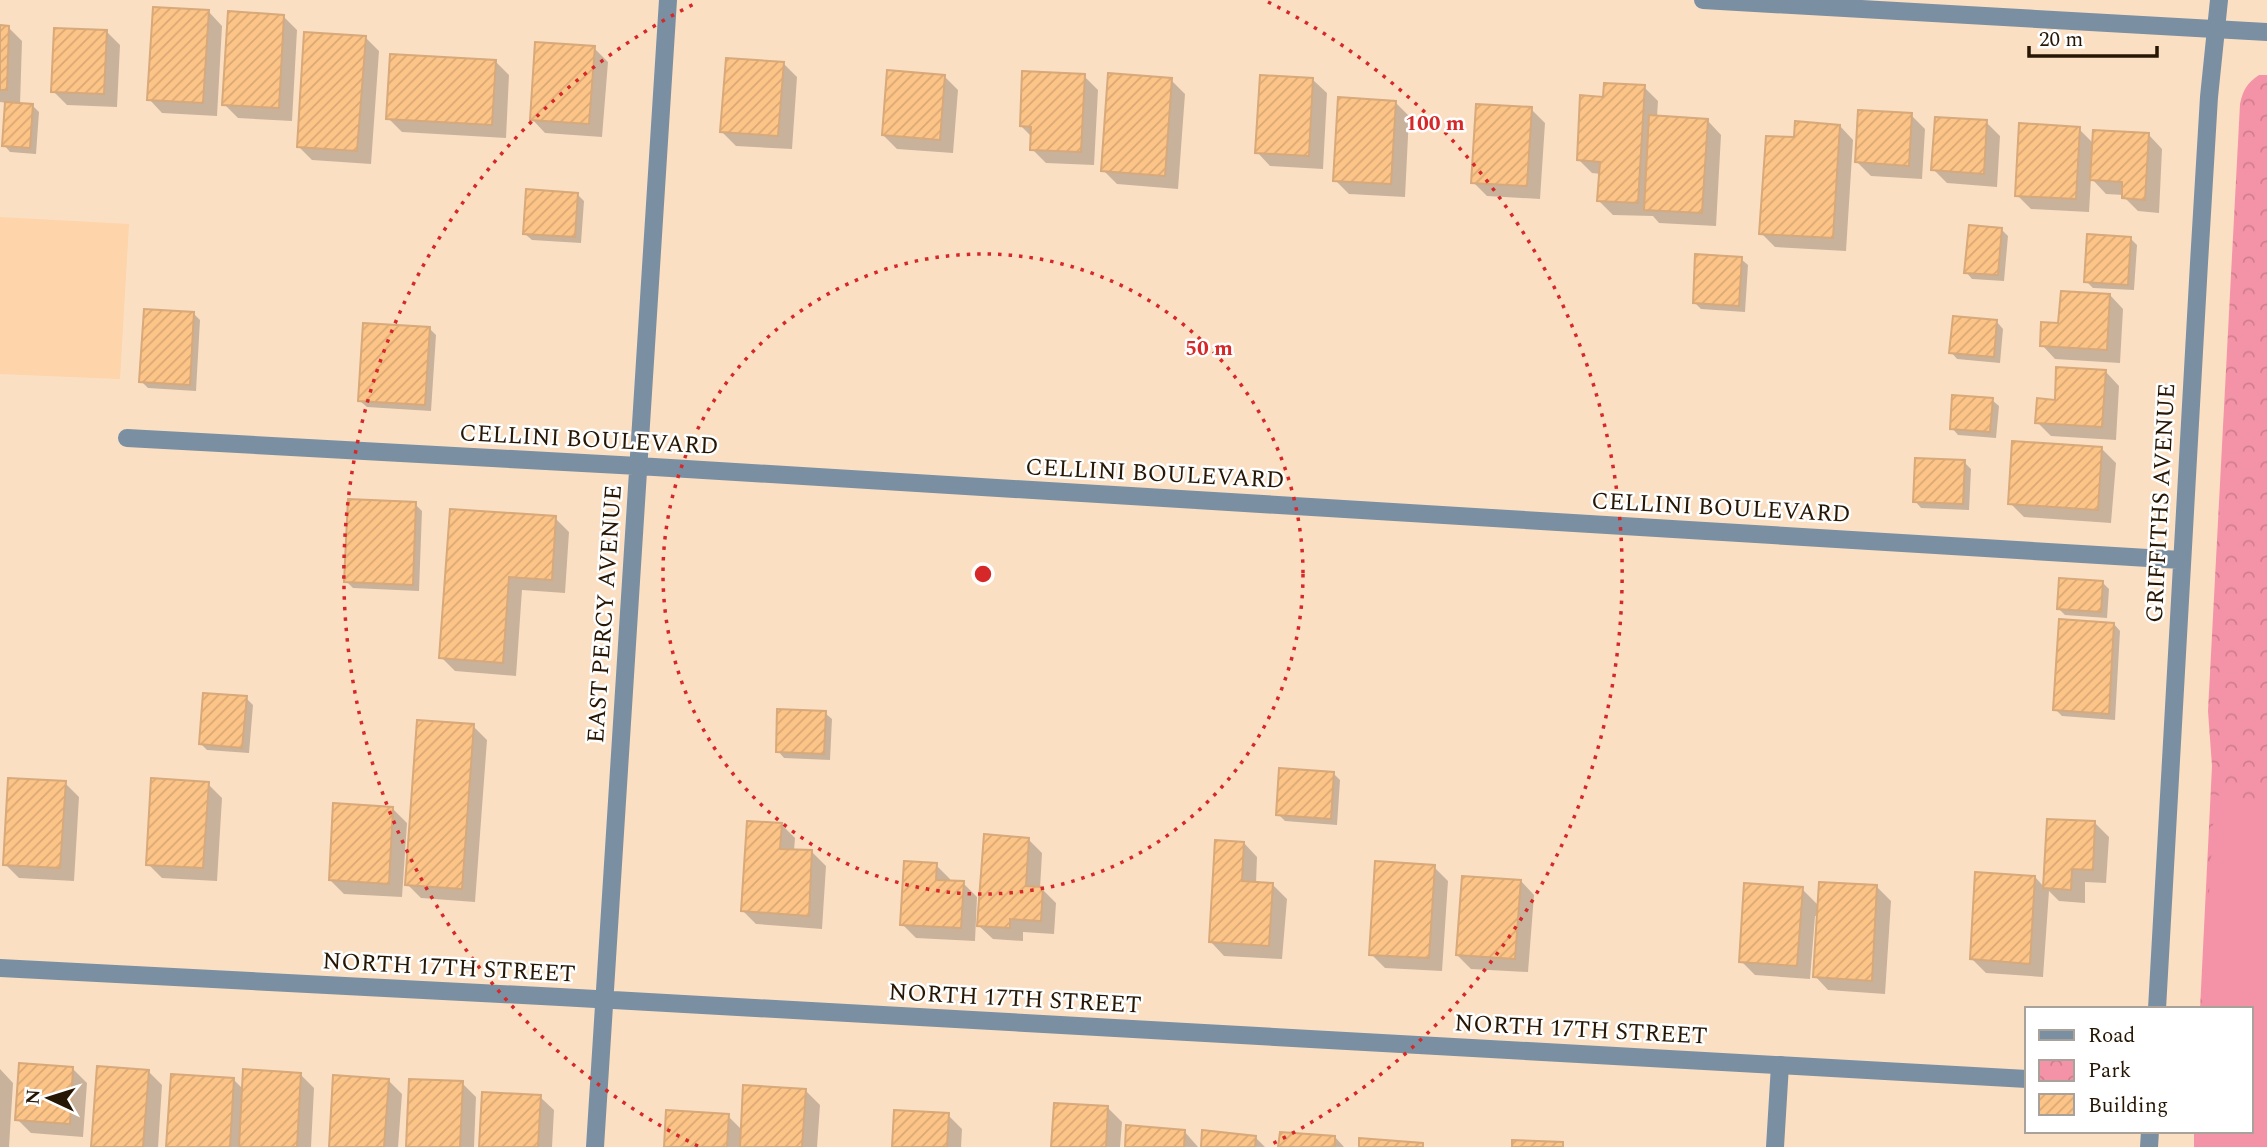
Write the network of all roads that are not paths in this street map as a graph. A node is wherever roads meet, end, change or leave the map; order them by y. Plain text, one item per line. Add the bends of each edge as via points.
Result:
1 (668, 0) edge
2 (1703, 0) edge
3 (2219, 0) edge
4 (2216, 29) junction
5 (2267, 32) edge
6 (127, 438) dead end
7 (638, 466) junction
8 (2181, 560) junction
9 (0, 968) edge
10 (606, 1000) junction
11 (2157, 1007) edge
12 (1780, 1065) junction
13 (2025, 1079) edge
14 (595, 1147) edge
15 (1775, 1147) edge

1 - 7 street, EAST PERCY AVENUE
2 - 4 street
3 - 4 street, GRIFFITHS AVENUE
4 - 5 street
4 - 8 street, GRIFFITHS AVENUE
6 - 7 street, CELLINI BOULEVARD
7 - 8 street, CELLINI BOULEVARD
7 - 10 street, EAST PERCY AVENUE
8 - 11 street, GRIFFITHS AVENUE
9 - 10 street, NORTH 17TH STREET
10 - 12 street, NORTH 17TH STREET
10 - 14 street, EAST PERCY AVENUE
12 - 13 street, NORTH 17TH STREET
12 - 15 street

